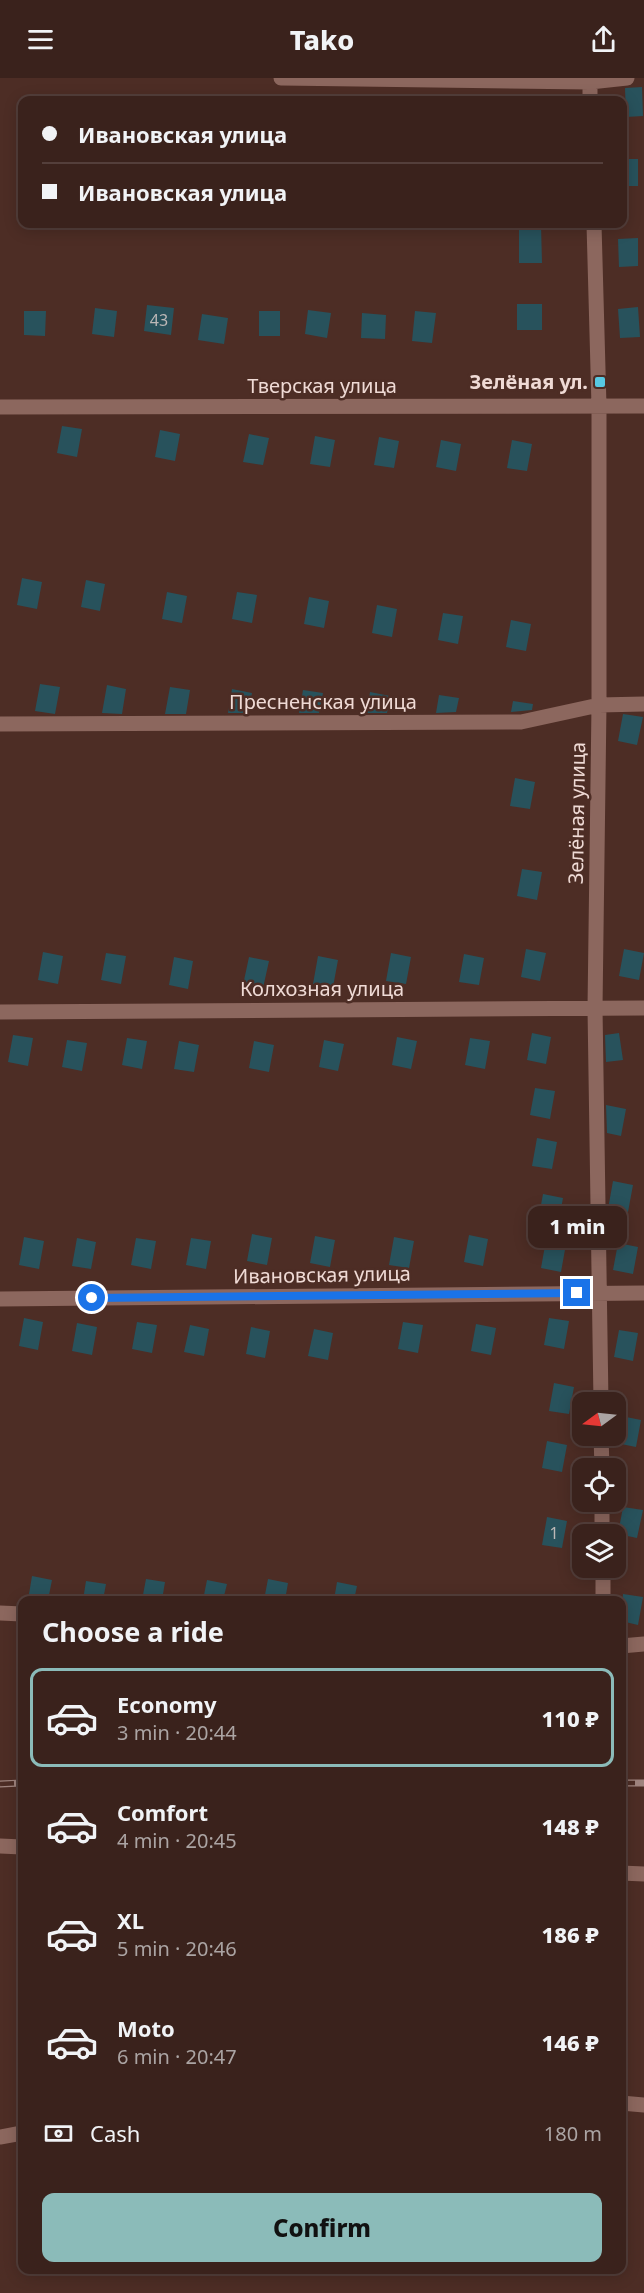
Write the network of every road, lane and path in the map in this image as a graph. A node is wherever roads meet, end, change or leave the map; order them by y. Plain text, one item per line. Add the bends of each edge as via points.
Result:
1 (281, 78) edge
2 (627, 78) edge
3 (590, 82) junction
4 (590, 96) edge
5 (594, 228) edge
6 (599, 406) junction
7 (644, 406) edge
8 (0, 407) edge
9 (644, 704) edge
10 (599, 705) junction
11 (0, 724) edge
12 (594, 1008) junction
13 (644, 1008) edge
14 (0, 1012) edge
15 (600, 1293) junction
16 (644, 1293) edge
17 (0, 1299) edge
18 (601, 1392) edge
19 (603, 1578) edge
20 (603, 1596) edge
21 (0, 1613) edge
22 (18, 1614) edge
23 (644, 1644) edge
24 (626, 1646) edge
25 (0, 1846) edge
26 (18, 1847) edge
27 (626, 1873) edge
28 (644, 1874) edge
29 (626, 2103) edge
30 (644, 2104) edge
31 (18, 2134) edge
32 (0, 2137) edge

1 - 3 street
2 - 3 street
3 - 4 street
5 - 6 street, Зелёная улица
6 - 7 street, Тверская улица
6 - 8 street, Тверская улица
6 - 10 street, Зелёная улица
9 - 10 street, Пресненская улица
10 - 11 street, Пресненская улица via 521,723
10 - 12 street, Зелёная улица
12 - 13 street, Колхозная улица
12 - 14 street, Колхозная улица
12 - 15 street, Зелёная улица
15 - 16 street, Ивановская улица
15 - 17 street, Ивановская улица
15 - 18 street, Зелёная улица
19 - 20 street
21 - 22 street
23 - 24 street
25 - 26 street
27 - 28 street
29 - 30 street
31 - 32 street

